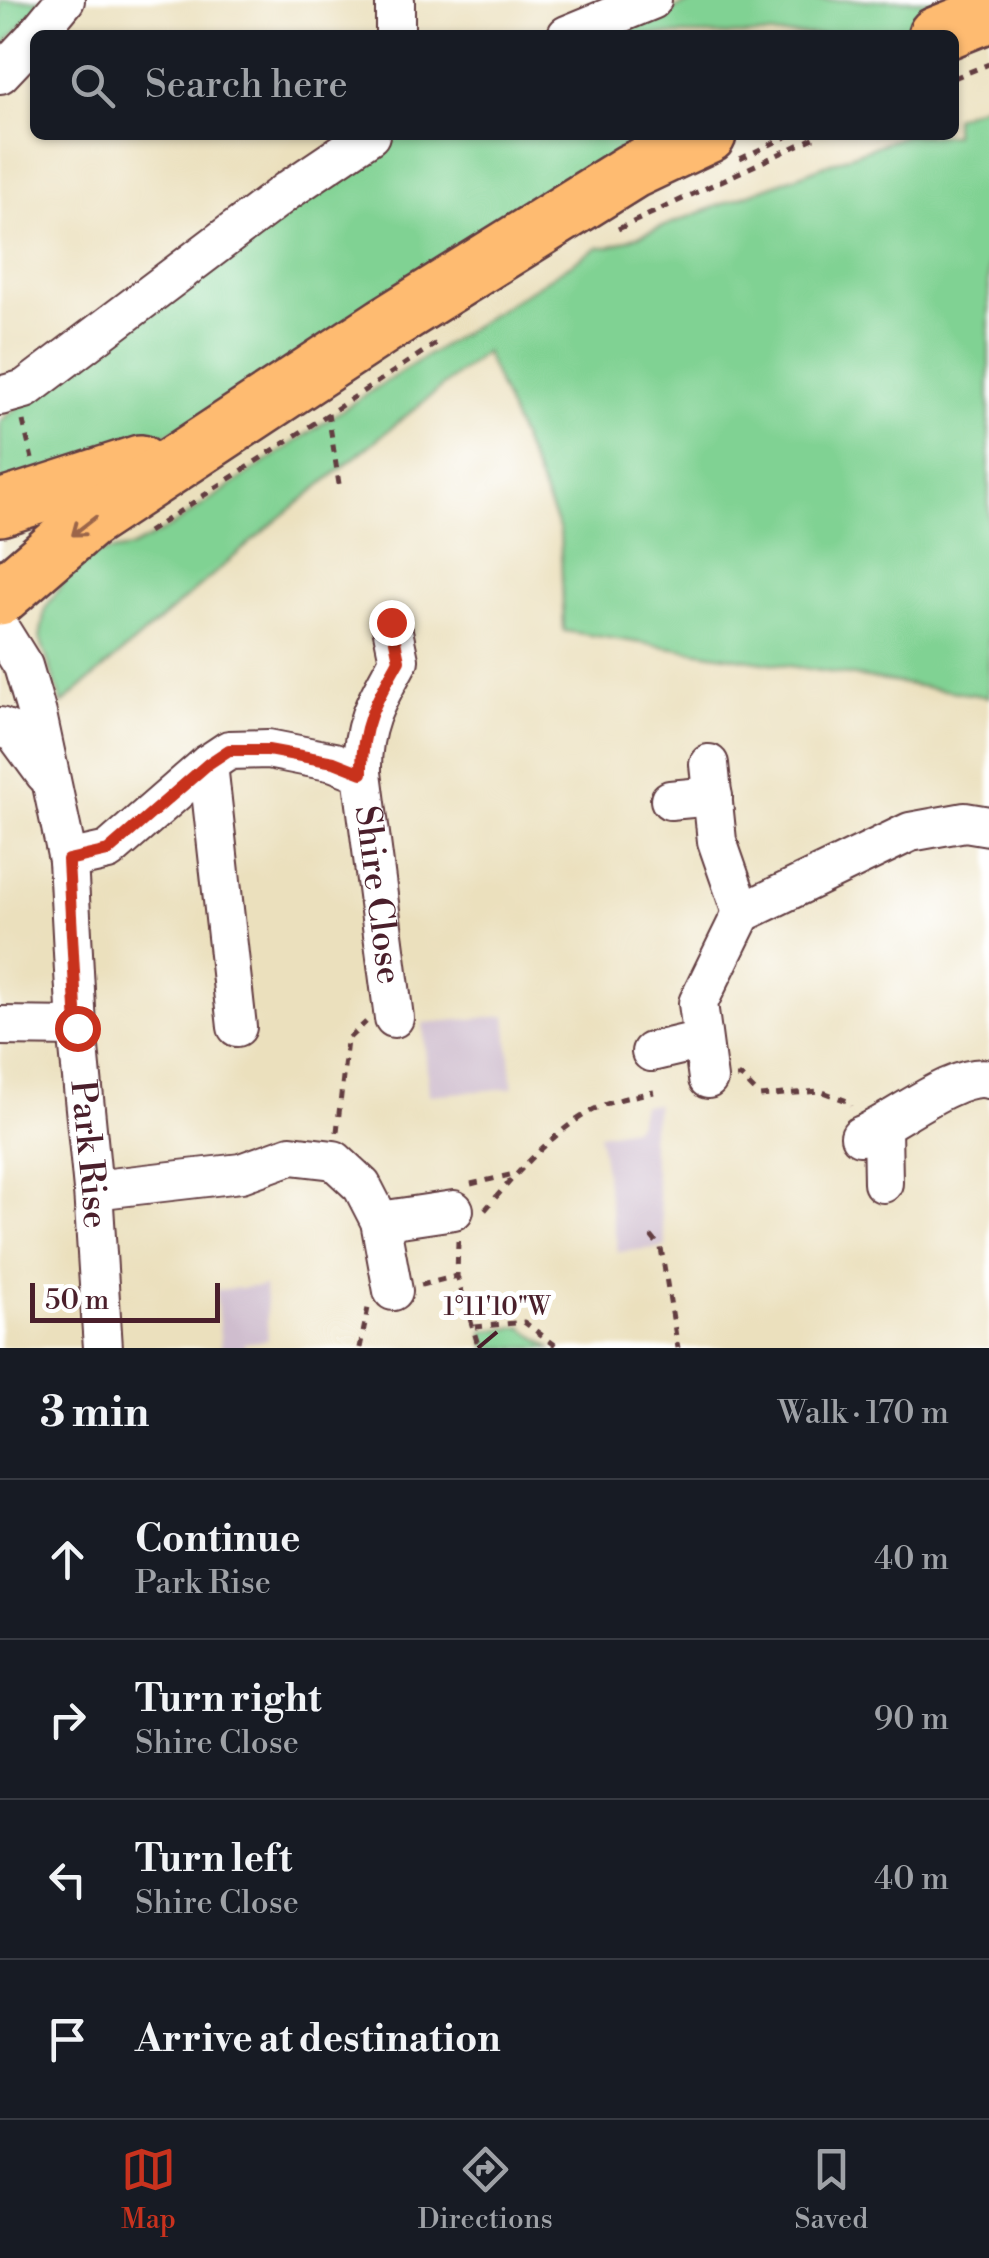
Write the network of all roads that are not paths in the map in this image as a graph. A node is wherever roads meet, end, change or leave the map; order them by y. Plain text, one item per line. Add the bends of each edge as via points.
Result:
1 (66, 0) edge
2 (395, 0) edge
3 (652, 0) edge
4 (989, 14) edge
5 (41, 30) edge
6 (394, 30) edge
7 (579, 30) edge
8 (949, 30) edge
9 (30, 42) edge
10 (0, 74) edge
11 (363, 140) edge
12 (722, 148) edge
13 (0, 396) edge
14 (222, 432) junction
15 (0, 508) edge
16 (0, 597) edge
17 (391, 622) dead end
18 (0, 629) edge
19 (0, 727) edge
20 (208, 764) junction
21 (362, 773) junction
22 (50, 780) junction
23 (670, 800) dead end
24 (989, 826) edge
25 (68, 860) junction
26 (742, 913) junction
27 (394, 1018) road end
28 (0, 1026) edge
29 (237, 1026) dead end
30 (77, 1028) junction
31 (702, 1040) junction
32 (652, 1052) dead end
33 (989, 1078) edge
34 (708, 1079) road end
35 (883, 1183) dead end
36 (93, 1190) junction
37 (468, 1218) road end
38 (380, 1221) junction
39 (392, 1291) dead end
40 (103, 1348) edge

1 - 5 street
2 - 6 street
3 - 7 street
4 - 8 highway
9 - 10 street
11 - 13 street via 26,389
12 - 14 highway via 632,171
14 - 15 highway
14 -> 16 highway via 88,521
17 - 21 street, Shire Close via 399,660 369,714
18 - 22 street, Park Rise via 23,666
19 - 22 street, Park Rise via 15,733
20 - 21 street, Shire Close via 229,750 268,750
20 - 25 street, Shire Close via 108,851
20 - 29 street
21 - 27 street, Shire Close
22 - 25 street, Park Rise
23 - 26 street via 711,780 716,841
24 - 26 street via 964,822 910,832
25 - 30 street, Park Rise
26 - 31 street via 698,1003
28 - 30 street
30 - 36 street, Park Rise
31 - 32 street
31 - 34 street
33 - 35 street via 934,1093 871,1132
36 - 38 street via 241,1173 291,1154 334,1160 362,1186
36 - 40 street, Park Rise
37 - 38 street
38 - 39 street

